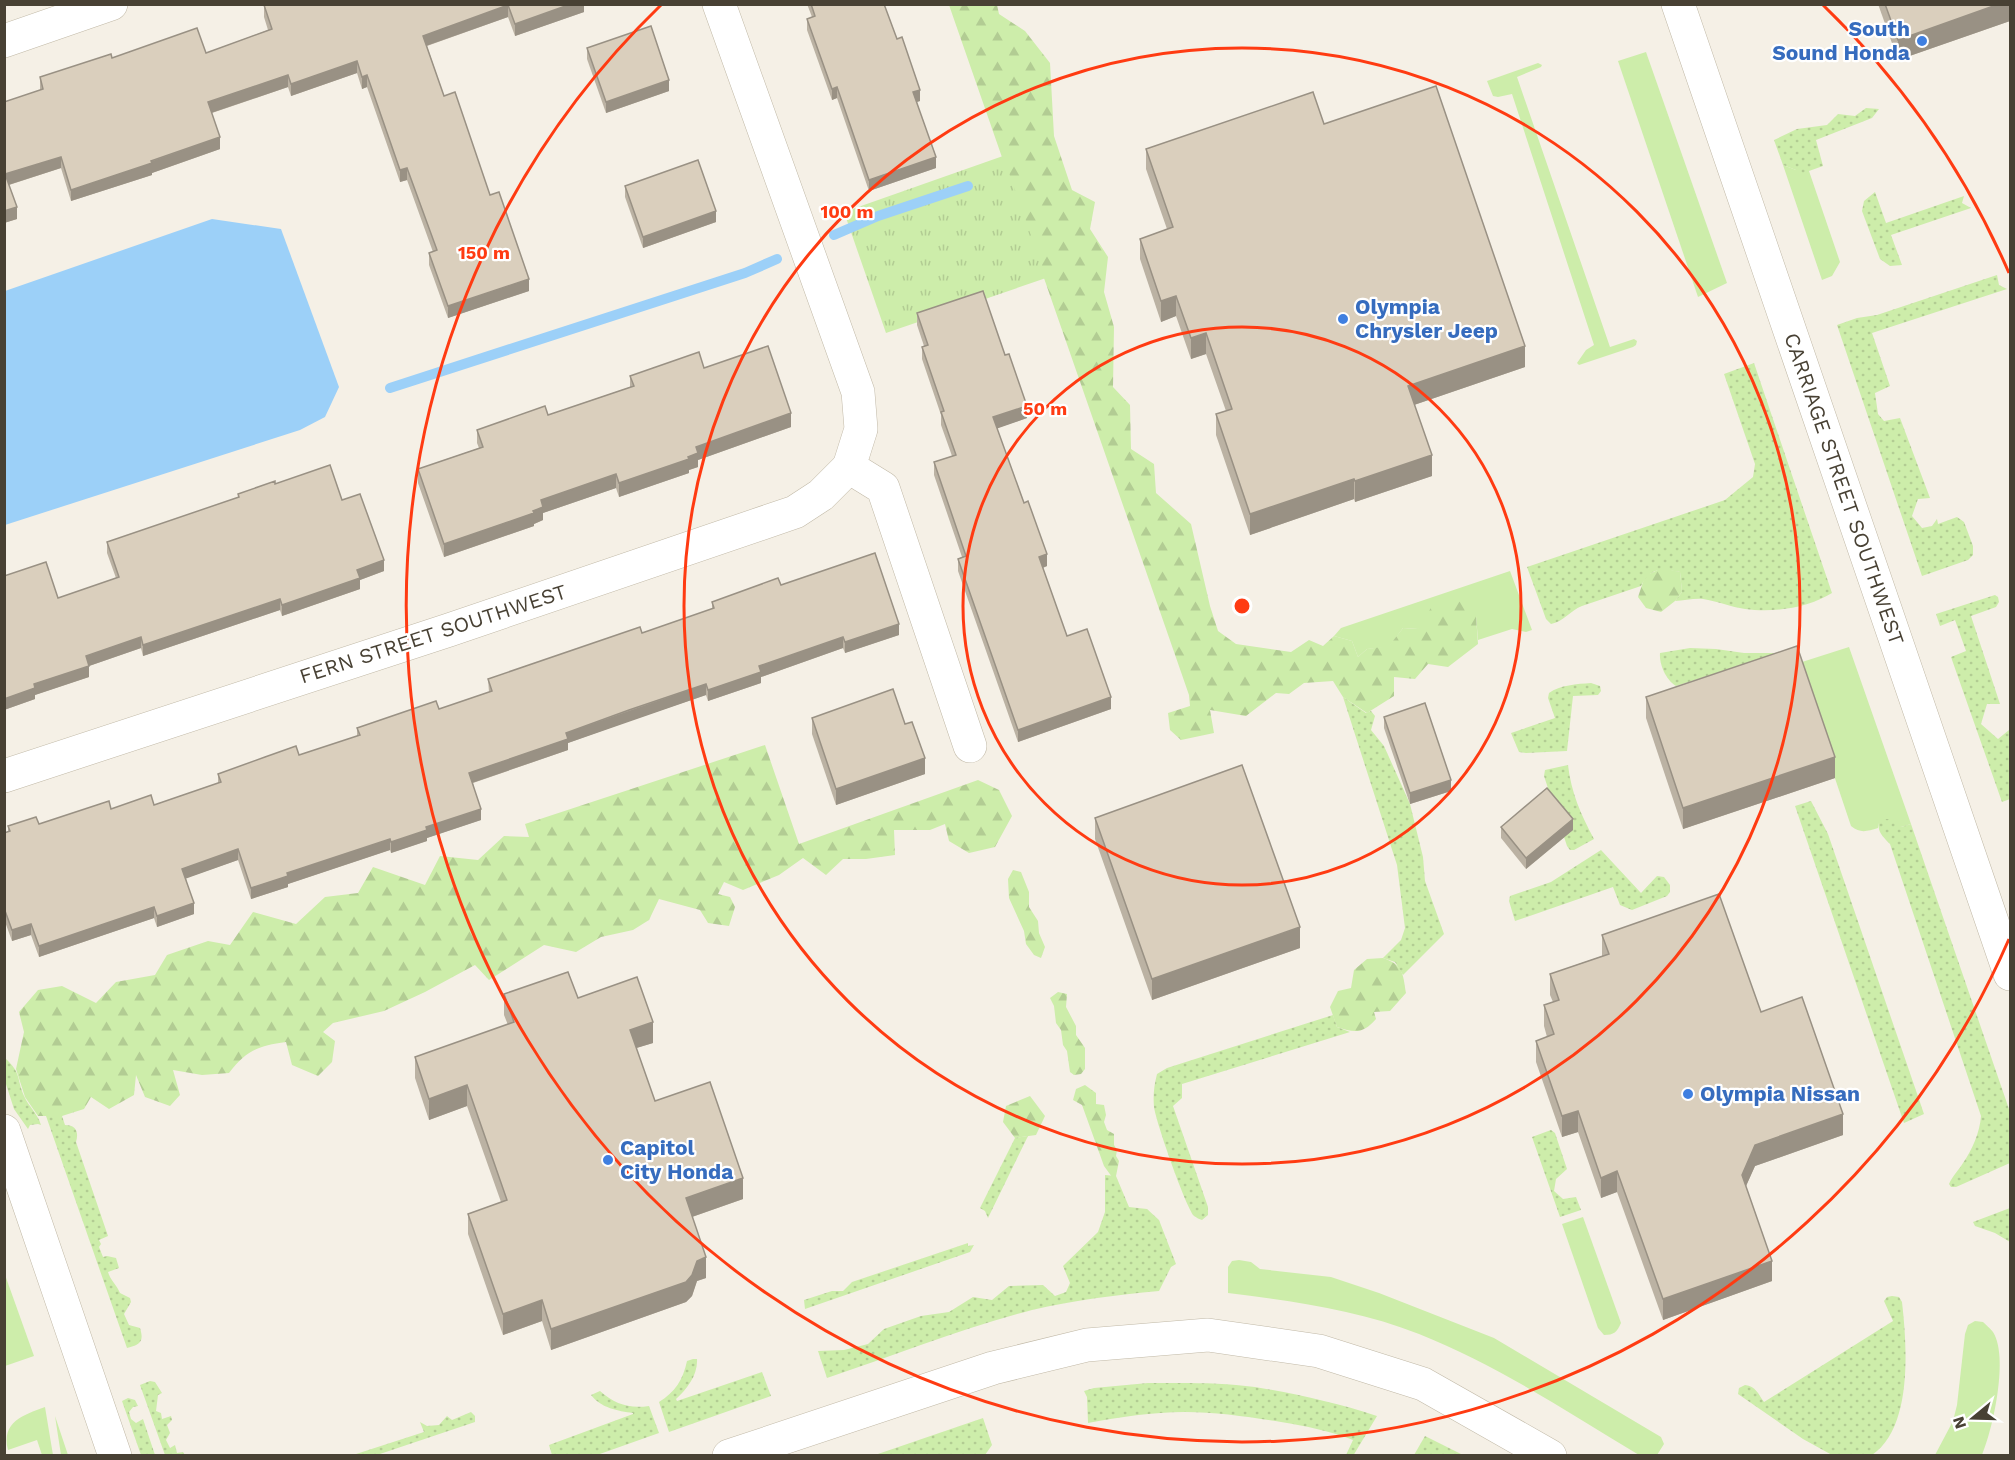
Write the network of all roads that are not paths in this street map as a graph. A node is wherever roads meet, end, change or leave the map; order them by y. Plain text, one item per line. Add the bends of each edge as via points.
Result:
1 (111, 4) edge
2 (719, 4) edge
3 (1678, 4) edge
4 (4, 41) edge
5 (849, 467) junction
6 (970, 746) dead end
7 (4, 776) edge
8 (2010, 974) edge
9 (4, 1131) edge
10 (115, 1455) edge
11 (729, 1455) edge
12 (1550, 1455) edge

1 - 4 street
2 - 5 street via 858,392 861,429
3 - 8 street, CARRIAGE STREET SOUTHWEST
5 - 6 street via 883,488
5 - 7 street, FERN STREET SOUTHWEST via 821,495 795,512
9 - 10 street
11 - 12 street via 993,1368 1087,1345 1208,1335 1319,1351 1423,1384

